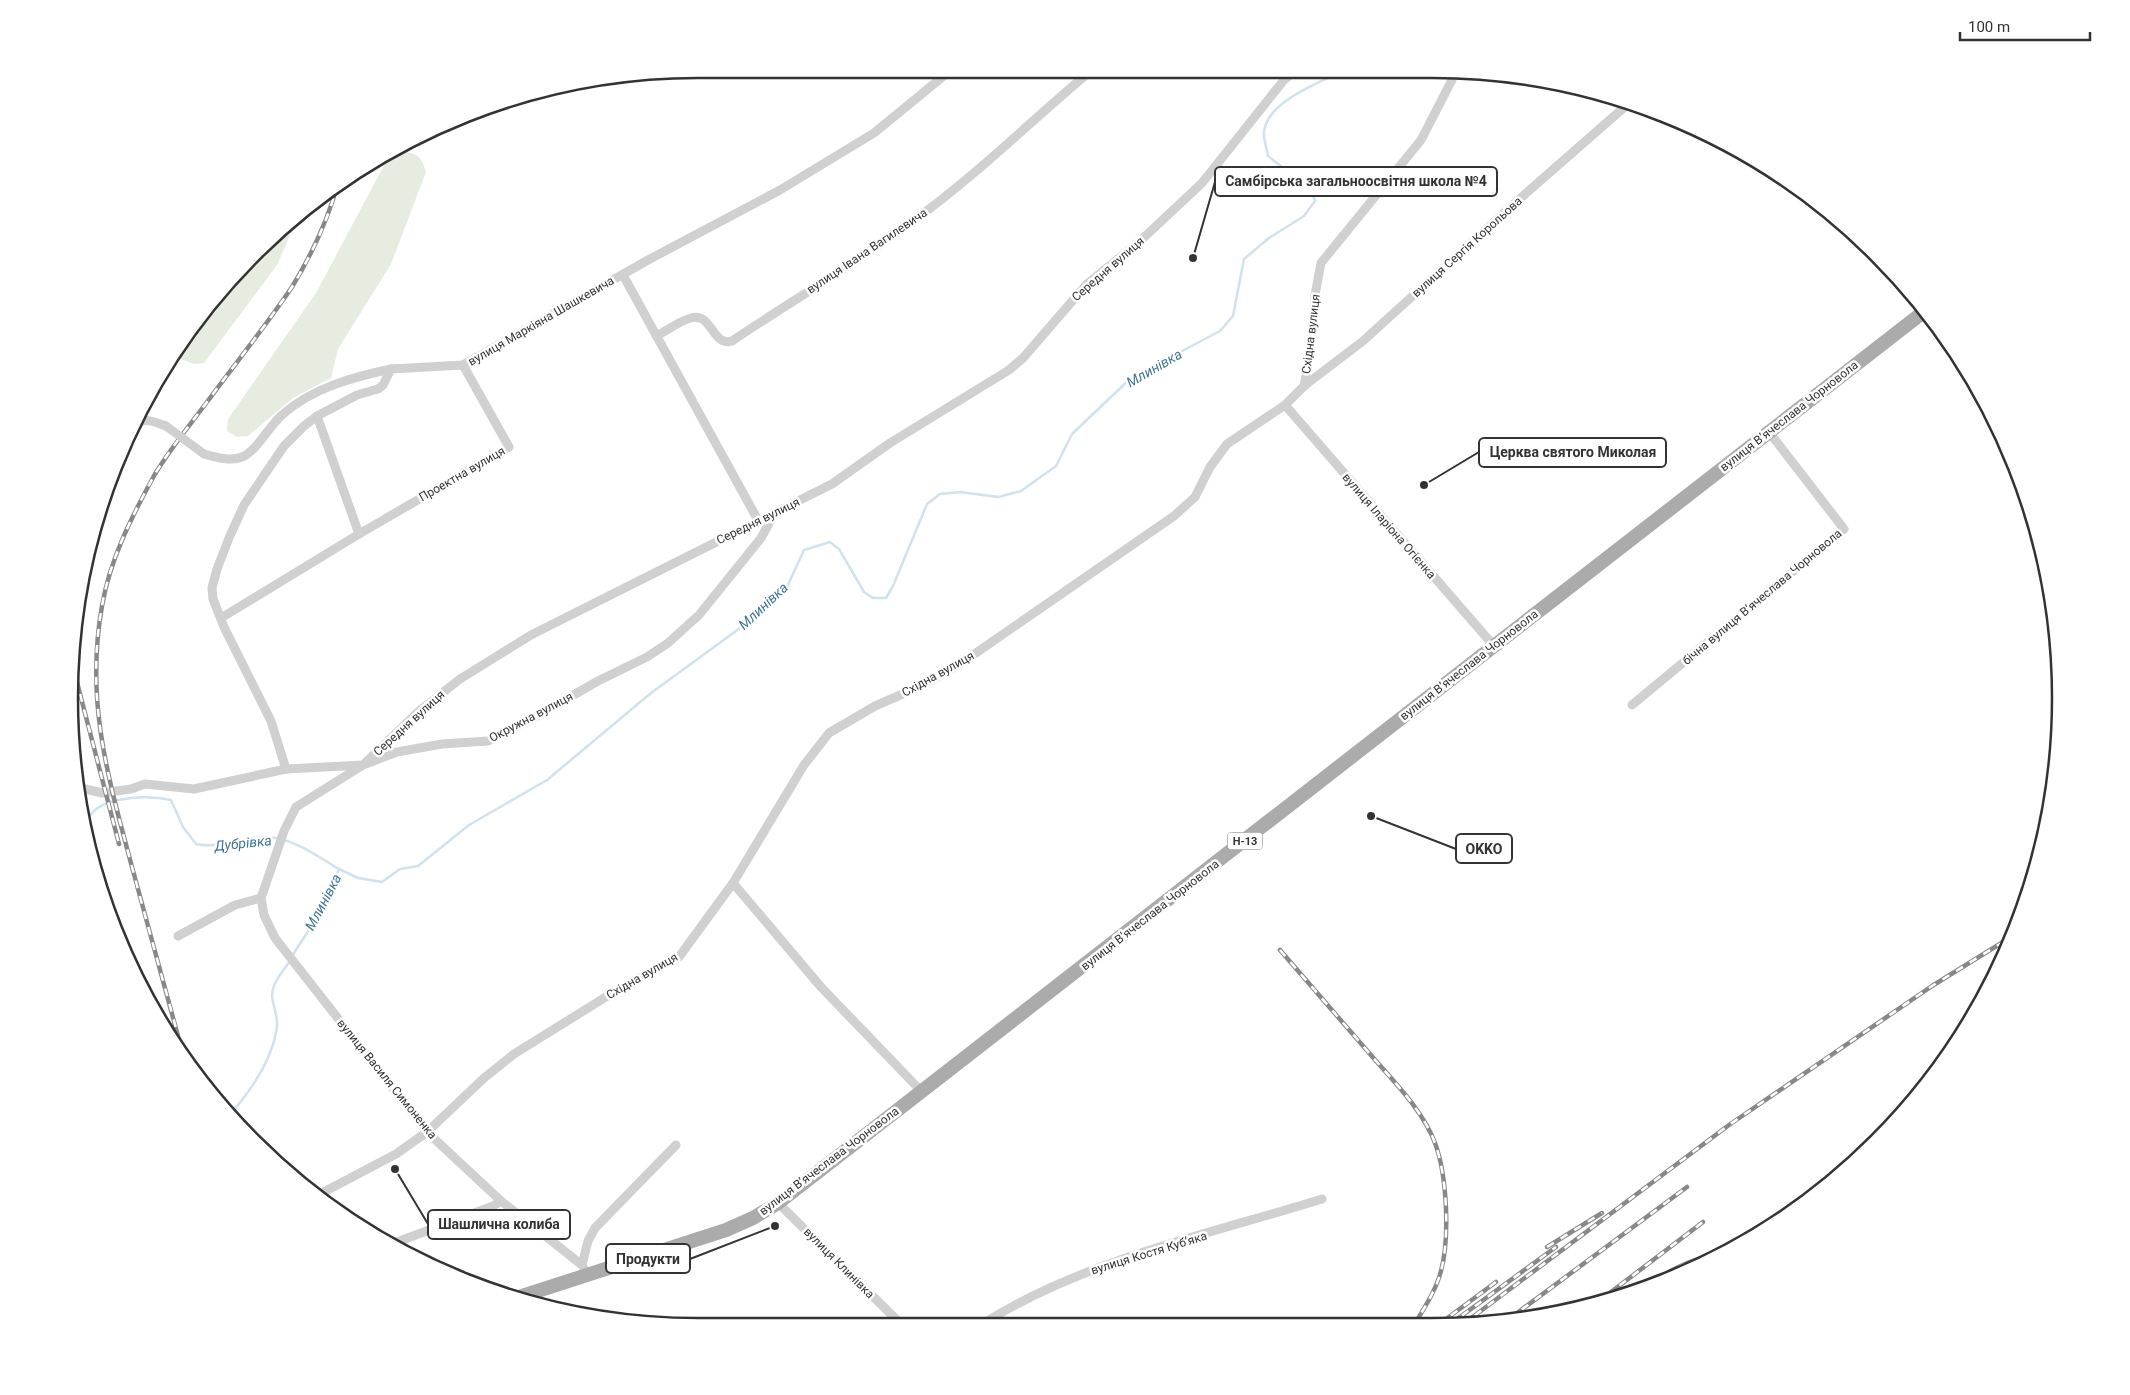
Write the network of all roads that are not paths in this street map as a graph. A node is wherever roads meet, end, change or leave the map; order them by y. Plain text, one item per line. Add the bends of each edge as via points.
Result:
1 (941, 78) edge
2 (1082, 78) edge
3 (1286, 78) edge
4 (1453, 79) edge
5 (1624, 108) edge
6 (623, 275) junction
7 (1920, 315) edge
8 (656, 336) junction
9 (463, 365) junction
10 (391, 369) junction
11 (1304, 386) junction
12 (1285, 405) junction
13 (317, 416) junction
14 (142, 420) edge
15 (1769, 432) junction
16 (774, 514) junction
17 (759, 522) junction
18 (359, 534) junction
19 (221, 618) junction
20 (1494, 646) junction
21 (1632, 705) dead end
22 (363, 765) junction
23 (286, 769) junction
24 (85, 789) edge
25 (733, 883) junction
26 (261, 898) junction
27 (178, 936) dead end
28 (922, 1092) junction
29 (427, 1132) junction
30 (676, 1145) dead end
31 (324, 1192) edge
32 (1322, 1200) dead end
33 (501, 1201) junction
34 (778, 1203) junction
35 (400, 1241) edge
36 (585, 1270) junction
37 (528, 1293) edge
38 (895, 1318) edge
39 (992, 1318) edge

1 - 6 street, вулиця Маркіяна Шашкевича via 874,134 780,190
2 - 8 street, вулиця Івана Вагилевича via 916,220 732,341 722,341 699,317
3 - 16 street, Середня вулиця via 1202,183 1088,284 1009,370 890,443 832,484
4 - 11 street, Східна вулиця via 1421,140 1321,263
5 - 11 street, вулиця Сергія Корольова via 1363,341
6 - 8 street
6 - 9 street, вулиця Маркіяна Шашкевича
7 - 15 main road, вулиця Вʼячеслава Чорновола / Н-13
8 - 17 street
9 - 10 street, вулиця Маркіяна Шашкевича
9 - 18 street, Проектна вулиця via 509,447
10 - 13 street via 378,389 357,394
10 - 14 street, вулиця Маркіяна Шашкевича, bridge via 357,376 295,404 241,458 204,454 166,426
11 - 12 street, Східна вулиця
12 - 20 street, вулиця Іларіона Огієнка
12 - 25 street, Східна вулиця via 1227,444 1210,467 1195,497 1174,516 960,664 829,733 804,764
13 - 18 street
13 - 19 street via 284,446 244,505 212,588
15 - 20 main road, вулиця Вʼячеслава Чорновола / Н-13
15 - 21 street, бічна вулиця Вʼячеслава Чорновола via 1844,529
16 - 17 street, Середня вулиця
16 - 22 street, Окружна вулиця via 761,538 699,616 647,658 488,741 442,744 397,752
17 - 22 street, Середня вулиця via 540,630 491,659 418,712
18 - 19 street, Проектна вулиця
19 - 23 street via 271,721
20 - 28 main road, вулиця Вʼячеслава Чорновола / Н-13
22 - 23 street, Середня вулиця
22 - 26 street, Окружна вулиця via 296,807 284,831
23 - 24 street, Середня вулиця via 194,789 145,784 102,793
25 - 28 street via 821,987
25 - 29 street, Східна вулиця via 679,957 609,995 514,1054
26 - 27 street via 235,905
26 - 29 street, вулиця Василя Симоненка via 270,929 285,952
28 - 34 main road, вулиця Вʼячеслава Чорновола / Н-13
29 - 31 street, Східна вулиця via 396,1154
29 - 33 street, вулиця Василя Симоненка
30 - 36 street via 595,1228 588,1241
32 - 39 street, вулиця Костя Кубʼяка via 1081,1274 1008,1307
33 - 35 street
33 - 36 street, вулиця Василя Симоненка
34 - 36 main road, вулиця Вʼячеслава Чорновола / Н-13 via 726,1230
34 - 38 street, вулиця Клинівка
36 - 37 main road, вулиця Вʼячеслава Чорновола / Н-13

